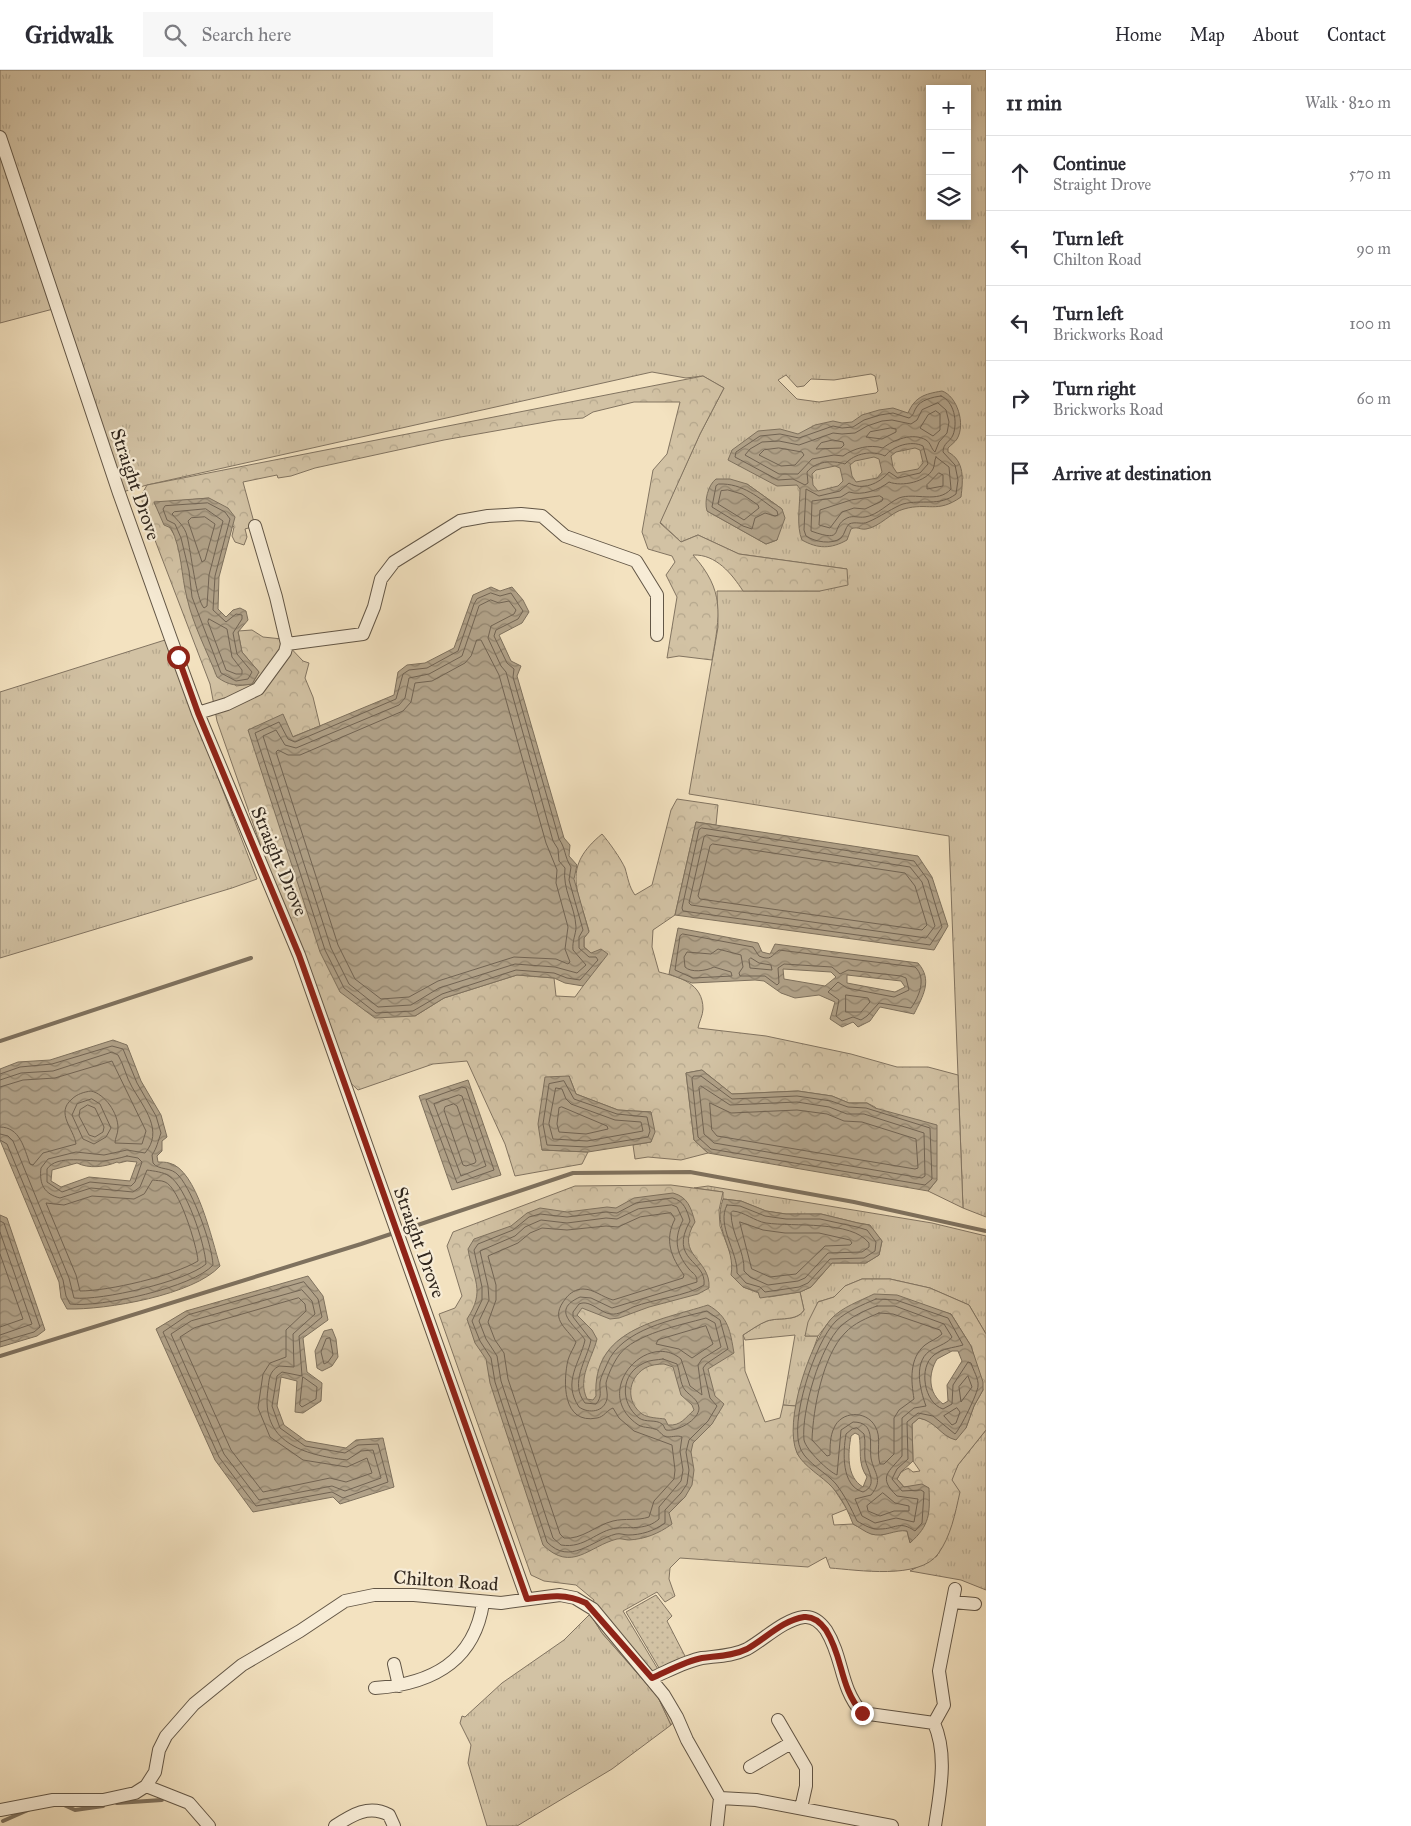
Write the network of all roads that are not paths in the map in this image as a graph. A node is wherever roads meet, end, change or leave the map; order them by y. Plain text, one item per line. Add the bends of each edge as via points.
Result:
1 (0, 137) edge
2 (255, 526) dead end
3 (657, 635) dead end
4 (287, 644) junction
5 (198, 713) junction
6 (527, 1599) junction
7 (483, 1603) junction
8 (975, 1604) dead end
9 (394, 1664) dead end
10 (652, 1678) junction
11 (399, 1686) junction
12 (376, 1688) dead end
13 (778, 1720) dead end
14 (934, 1723) junction
15 (791, 1743) junction
16 (750, 1767) dead end
17 (146, 1786) junction
18 (720, 1798) junction
19 (801, 1808) junction
20 (0, 1810) edge
21 (209, 1826) edge
22 (335, 1826) edge
23 (394, 1826) edge
24 (717, 1826) edge
25 (892, 1826) edge
26 (935, 1826) edge

1 - 5 street, Straight Drove via 119,493
2 - 4 street
3 - 4 street via 657,595 636,561 565,536 542,516 521,514 460,521 394,562 381,579 363,634
4 - 5 street via 285,652 258,689
5 - 6 street, Straight Drove via 299,955
6 - 7 street, Chilton Road
6 - 10 street, Chilton Road via 560,1595 586,1603
7 - 11 street via 477,1628 450,1664 431,1676
7 - 17 street, Chilton Road via 436,1596 374,1595 356,1597 334,1607 300,1632 242,1665 194,1704 166,1736
8 - 14 street via 954,1595 939,1671 944,1705
9 - 11 street
10 - 14 street via 700,1658 724,1656 746,1649 788,1623 804,1617 812,1618 825,1629 840,1659 845,1687 862,1713
10 - 18 street, Chilton Road via 678,1717 687,1740
11 - 12 street
13 - 15 street
14 - 26 street via 941,1738 942,1759
15 - 16 street
15 - 19 street via 806,1768
17 - 20 street via 120,1798 53,1800
17 - 21 street via 189,1803
18 - 19 street
18 - 24 street
19 - 25 street
22 - 23 street via 358,1813 376,1810 389,1815

